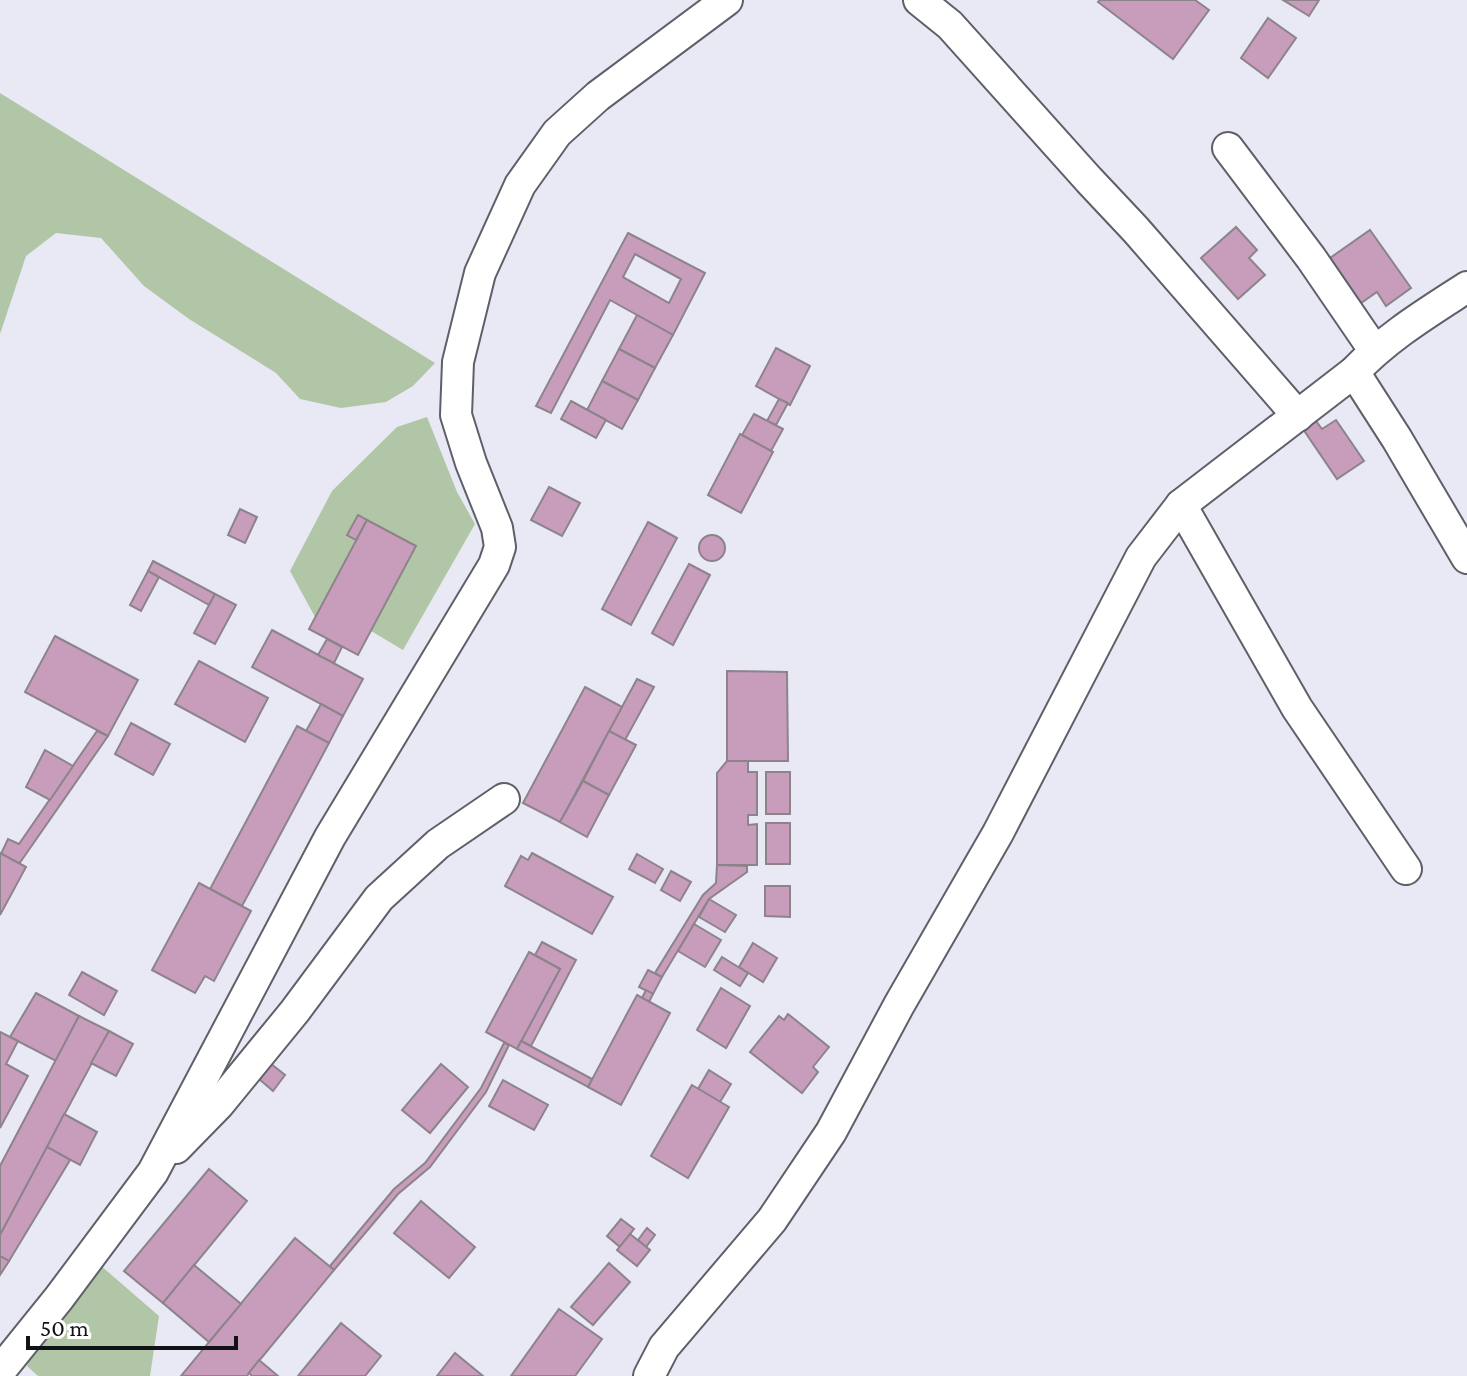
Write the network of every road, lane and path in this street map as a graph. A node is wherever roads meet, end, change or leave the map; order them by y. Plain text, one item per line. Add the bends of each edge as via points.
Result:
1 (727, 0) edge
2 (919, 0) edge
3 (1228, 148) dead end
4 (1467, 287) edge
5 (1374, 350) junction
6 (1354, 372) junction
7 (1298, 416) junction
8 (1181, 505) junction
9 (1467, 558) edge
10 (504, 799) dead end
11 (1406, 869) dead end
12 (153, 1172) junction
13 (0, 1371) edge
14 (649, 1376) edge

1 - 12 street via 598,96 557,133 520,185 480,273 458,362 456,415 497,528 500,547 494,565 330,837
2 - 7 street via 950,25
3 - 5 street
4 - 5 street
5 - 6 street
6 - 7 street
6 - 9 street
7 - 8 street
8 - 11 street via 1297,708
8 - 14 street via 1141,557 998,833 831,1132 772,1220 664,1347
10 - 12 street via 438,844 379,898 219,1104
12 - 13 street

